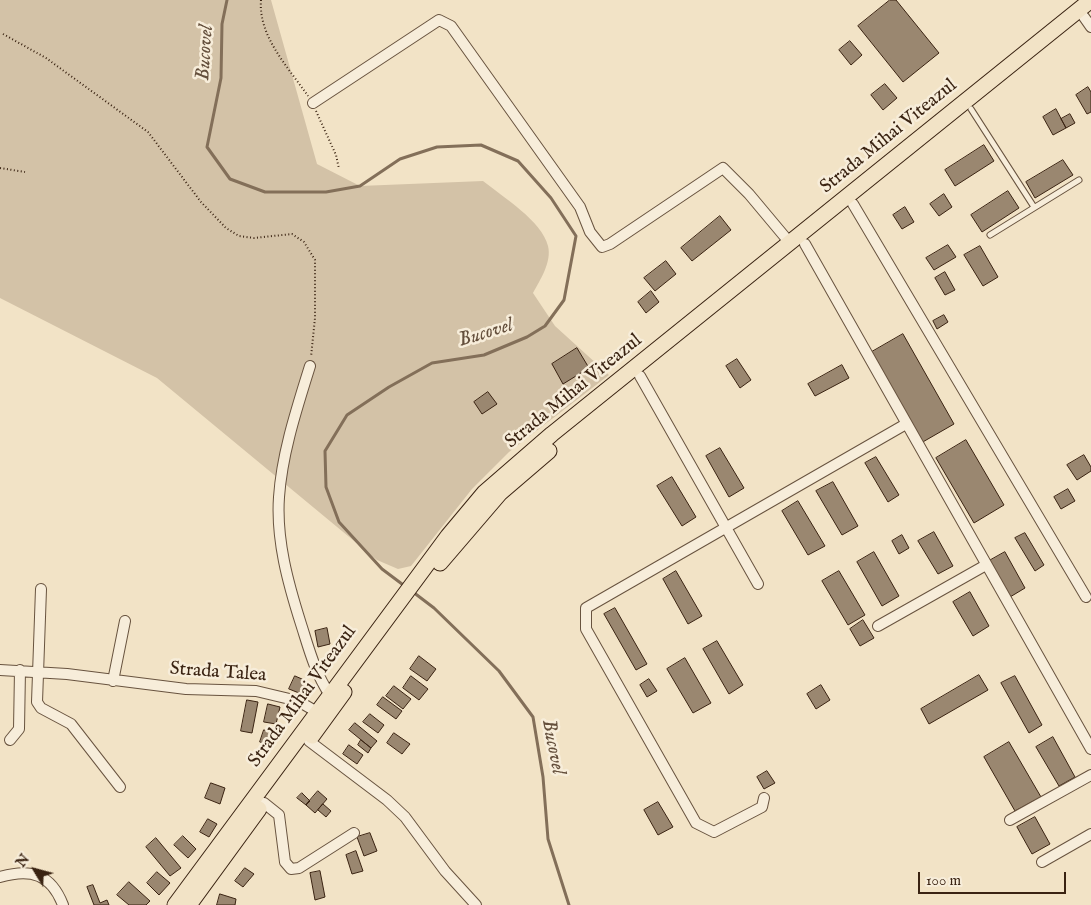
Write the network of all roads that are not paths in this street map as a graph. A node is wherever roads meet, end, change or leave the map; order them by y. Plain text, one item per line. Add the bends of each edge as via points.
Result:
1 (1091, 0) edge
2 (1089, 18) edge
3 (313, 103) road end
4 (970, 109) junction
5 (1079, 180) dead end
6 (853, 204) junction
7 (1034, 207) junction
8 (990, 235) dead end
9 (797, 243) junction
10 (310, 366) road end
11 (640, 376) junction
12 (906, 424) junction
13 (726, 528) junction
14 (433, 564) junction
15 (986, 565) junction
16 (758, 584) dead end
17 (41, 589) dead end
18 (1086, 597) dead end
19 (125, 621) dead end
20 (878, 626) dead end
21 (386, 627) junction
22 (0, 670) edge
23 (20, 670) junction
24 (39, 672) junction
25 (113, 680) junction
26 (330, 695) junction
27 (317, 712) junction
28 (10, 740) dead end
29 (309, 741) junction
30 (1091, 749) edge
31 (1091, 775) edge
32 (120, 787) dead end
33 (764, 798) dead end
34 (264, 802) junction
35 (1010, 820) dead end
36 (354, 833) dead end
37 (1091, 834) edge
38 (1042, 862) dead end
39 (0, 876) edge
40 (63, 905) edge
41 (175, 905) edge
42 (189, 905) edge
43 (476, 905) edge

1 - 9 main road, Strada Mihai Viteazul
2 - 4 main road, Strada Mihai Viteazul
3 - 9 street via 439,20 451,26 580,207 590,232 602,247 723,168
4 - 6 main road, Strada Mihai Viteazul
4 - 7 lane
5 - 7 lane
6 - 9 main road, Strada Mihai Viteazul
6 - 18 street
7 - 8 lane
9 - 11 main road, Strada Mihai Viteazul
9 - 12 street
9 - 14 main road, Strada Mihai Viteazul via 504,475 468,511
10 - 26 street via 285,461 279,497 281,538 289,587 318,678
11 - 13 street
11 - 14 main road, Strada Mihai Viteazul via 500,493
12 - 13 street
12 - 15 street
13 - 16 street
13 - 33 street via 586,608 586,629 696,824 714,832 762,807
14 - 21 main road, Strada Mihai Viteazul
15 - 20 street
15 - 30 street
17 - 24 street
19 - 25 street
21 - 26 main road, Strada Mihai Viteazul
21 - 29 main road, Strada Mihai Viteazul
22 - 23 street, Strada Talea
23 - 24 street, Strada Talea
23 - 28 street via 19,729
24 - 25 street, Strada Talea
24 - 32 street via 37,702 41,708 71,724
25 - 27 street, Strada Talea via 186,689 256,691 298,701
26 - 27 main road, Strada Mihai Viteazul
27 - 41 main road, Strada Mihai Viteazul
29 - 34 main road, Strada Mihai Viteazul
29 - 43 street via 406,817 445,871
31 - 35 street
34 - 36 street via 279,815 285,862 291,869 298,868
34 - 42 main road, Strada Mihai Viteazul
37 - 38 street
39 - 40 street via 24,872 41,876 54,886

